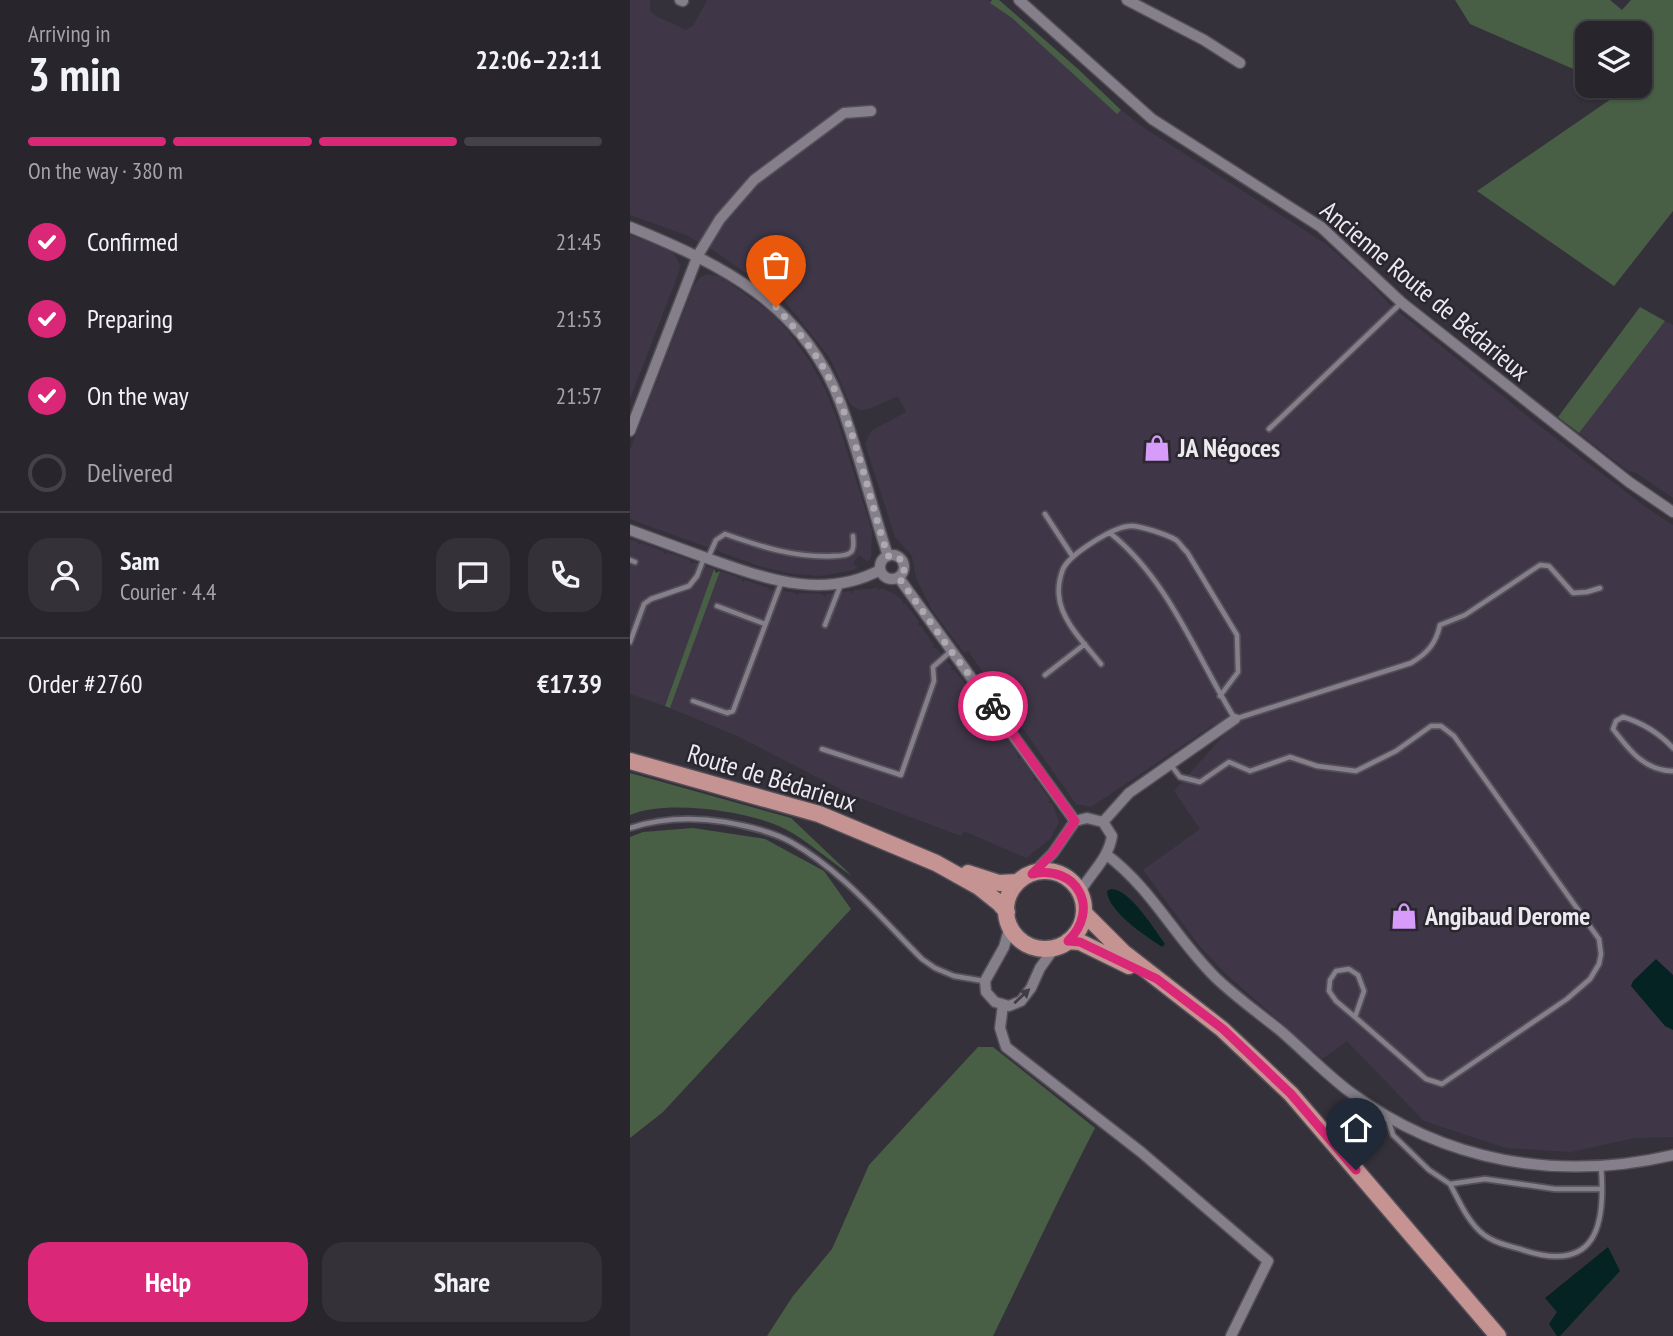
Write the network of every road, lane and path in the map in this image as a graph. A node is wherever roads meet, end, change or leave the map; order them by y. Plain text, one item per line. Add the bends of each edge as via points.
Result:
1 (1019, 0) edge
2 (1127, 0) edge
3 (1240, 63) dead end
4 (871, 111) dead end
5 (630, 227) edge
6 (698, 255) junction
7 (1402, 302) junction
8 (1269, 429) dead end
9 (630, 431) edge
10 (1673, 512) edge
11 (1045, 514) dead end
12 (630, 530) edge
13 (1110, 533) junction
14 (853, 536) dead end
15 (888, 556) junction
16 (706, 557) junction
17 (1073, 557) junction
18 (880, 570) junction
19 (899, 578) junction
20 (781, 583) junction
21 (841, 583) junction
22 (1600, 588) dead end
23 (717, 606) dead end
24 (765, 624) junction
25 (825, 625) dead end
26 (630, 642) edge
27 (1085, 644) junction
28 (951, 651) junction
29 (1101, 664) dead end
30 (1045, 675) dead end
31 (1220, 696) junction
32 (693, 701) dead end
33 (1235, 719) junction
34 (1673, 748) edge
35 (822, 750) dead end
36 (630, 761) edge
37 (1170, 765) junction
38 (1673, 771) edge
39 (1075, 821) junction
40 (1103, 822) junction
41 (630, 828) edge
42 (1107, 855) junction
43 (936, 863) junction
44 (1025, 878) junction
45 (1080, 892) junction
46 (1084, 913) junction
47 (1009, 919) junction
48 (1061, 944) junction
49 (1157, 979) junction
50 (985, 981) junction
51 (1003, 1005) junction
52 (1355, 1017) junction
53 (1386, 1115) junction
54 (1673, 1155) edge
55 (1601, 1166) junction
56 (1450, 1184) junction
57 (1601, 1189) junction
58 (1231, 1336) edge
59 (1498, 1336) edge

1 - 7 street, Ancienne Route de Bédarieux via 1152,119 1321,227
2 - 3 street
4 - 6 street via 844,113 754,180 720,219
5 - 6 street
6 - 9 street
6 - 15 street via 763,296 822,365 840,402
7 - 8 lane
7 - 10 street, Ancienne Route de Bédarieux
11 - 17 lane
12 - 16 street
13 - 17 lane
13 - 31 lane via 1153,578
13 - 31 lane via 1130,526 1145,528 1177,541 1186,552 1237,635 1238,672
14 - 16 lane via 851,552 819,557 778,552 725,534
15 - 18 street
15 - 19 street via 903,562
16 - 20 street
16 - 26 lane via 689,586 644,604
17 - 27 lane via 1064,568 1059,595
18 - 19 street via 886,578
18 - 21 street
19 - 28 street
20 - 21 street
20 - 24 lane
21 - 25 lane
22 - 33 lane via 1573,593 1549,566 1540,565 1465,615 1440,625 1431,648 1411,663
23 - 24 lane
24 - 32 lane via 733,711 726,713
27 - 29 lane
27 - 30 lane
28 - 35 lane via 933,667 934,681 901,775
28 - 39 street
31 - 33 lane
33 - 37 street
34 - 38 lane via 1636,721 1623,717 1616,721 1613,729 1641,760 1658,771
36 - 43 main road, Route de Bédarieux via 819,814
37 - 40 street via 1129,793
37 - 52 lane via 1180,776 1199,782 1229,762 1250,771 1290,757 1356,771 1432,726 1441,726 1454,736 1599,939 1599,964 1590,979 1441,1084 1426,1079
39 - 40 street
39 - 44 street via 1053,853
40 - 42 street via 1112,836
41 - 50 lane via 654,820 706,819 743,825 789,841 845,883 922,959 954,976
42 - 45 street
42 - 53 street via 1142,886 1216,978 1350,1092
43 - 44 main road, Route de Bédarieux via 999,883
43 - 47 main road, Route de Bédarieux via 979,887 999,903
44 - 45 main road via 1054,872
44 - 47 main road via 1008,901
45 - 46 main road
46 - 48 main road via 1076,933
46 - 49 main road via 1123,953
47 - 48 main road via 1016,935 1034,947
47 - 50 street via 1004,947
48 - 49 main road via 1080,942
51 -> 48 street via 1026,996 1040,968
49 - 59 main road via 1223,1029 1291,1094
50 - 51 street via 990,998
51 - 58 street via 1000,1028 1006,1047 1141,1152 1268,1261
52 - 52 lane via 1364,991 1358,975 1349,969 1336,971 1329,991
53 - 55 street via 1469,1153 1514,1164
53 - 56 lane via 1393,1135
54 - 55 street
55 - 57 lane
56 - 57 lane via 1485,1179 1555,1189
56 - 57 lane via 1482,1234 1545,1257 1567,1256 1584,1248 1597,1232

